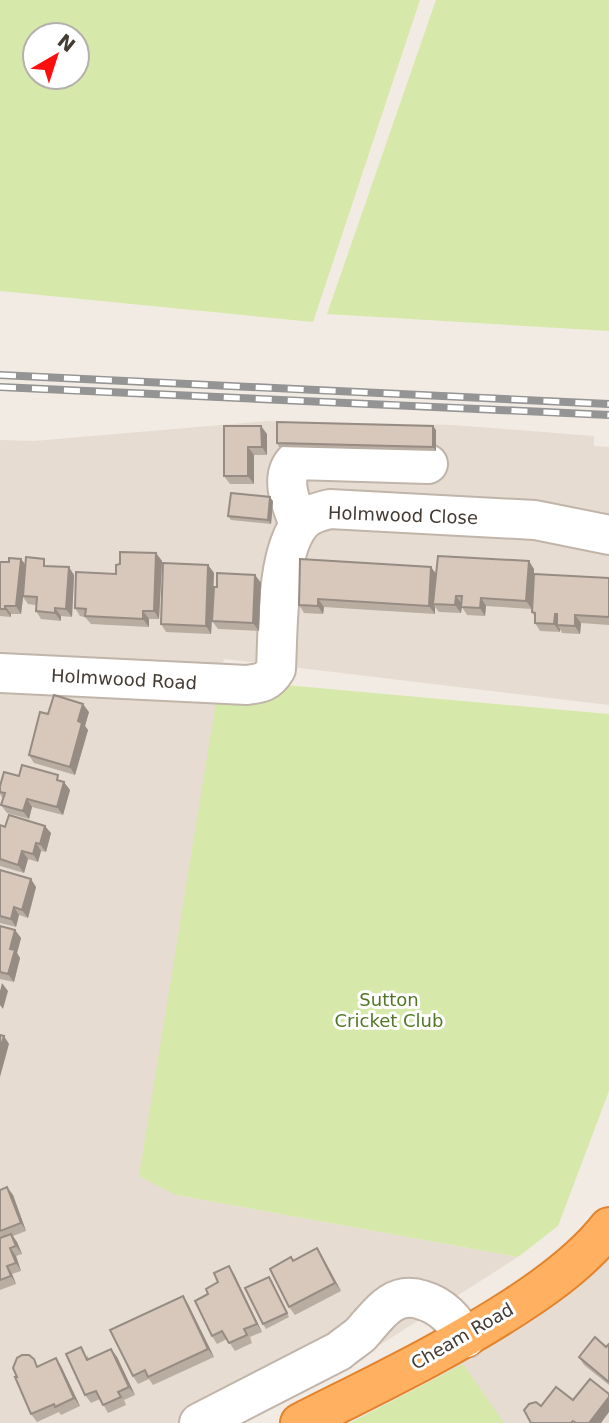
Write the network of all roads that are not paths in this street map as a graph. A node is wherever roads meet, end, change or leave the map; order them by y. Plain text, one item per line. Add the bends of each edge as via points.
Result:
1 (428, 464) dead end
2 (299, 525) junction
3 (609, 535) edge
4 (0, 673) edge
5 (609, 1227) edge
6 (466, 1338) junction
7 (199, 1423) edge
8 (300, 1423) edge

1 - 2 street via 296,460 288,487
2 - 3 street, Holmwood Close via 311,514 347,509 536,520
2 - 4 street, Holmwood Road via 282,573 276,669 263,683
5 - 6 highway, Cheam Road via 594,1247 541,1289
6 - 7 street via 452,1317 434,1303 412,1296 398,1298 339,1351
6 - 8 highway, Cheam Road

